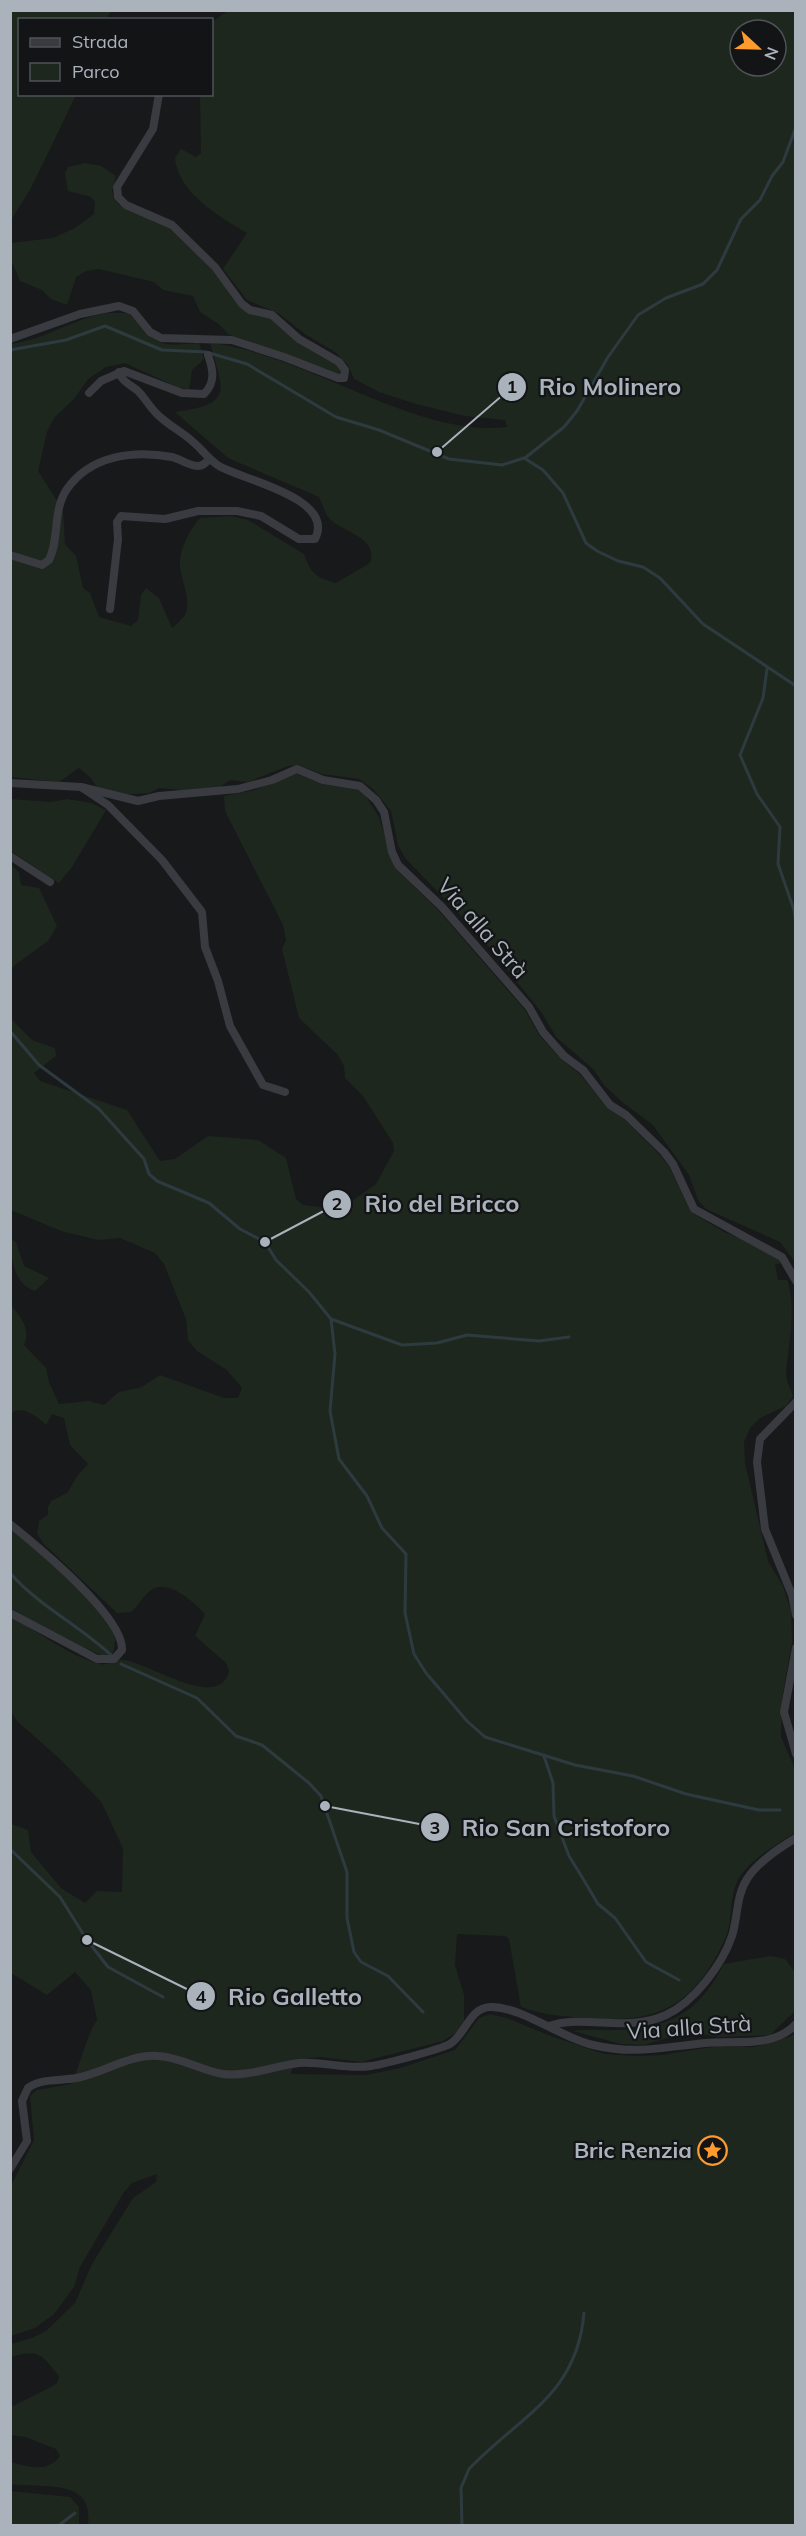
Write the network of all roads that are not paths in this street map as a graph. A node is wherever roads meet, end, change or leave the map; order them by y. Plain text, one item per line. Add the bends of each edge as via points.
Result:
1 (159, 96) edge
2 (10, 339) edge
3 (208, 355) dead end
4 (119, 372) junction
5 (89, 393) dead end
6 (209, 459) junction
7 (10, 555) edge
8 (110, 609) dead end
9 (10, 783) edge
10 (81, 787) junction
11 (10, 856) edge
12 (50, 882) dead end
13 (285, 1092) dead end
14 (795, 1281) edge
15 (795, 1402) edge
16 (10, 1524) edge
17 (10, 1613) edge
18 (795, 1615) edge
19 (795, 1648) edge
20 (795, 1754) edge
21 (795, 1838) edge
22 (795, 2024) edge
23 (549, 2026) junction
24 (10, 2169) edge

1 - 2 street via 153,129 117,187 118,197 126,205 172,225 215,267 242,304 272,315 299,339 339,362 346,372 343,379 232,340 161,338 150,332 133,311 119,306 80,314
3 - 4 street via 213,377 204,394 182,393 131,372
4 - 5 street
4 - 6 street via 156,413 192,440
6 - 7 street via 201,466 157,456 120,455 104,460 74,481 62,500 50,560 42,565
6 - 8 street via 307,506 318,522 315,539 299,539 261,516 237,511 198,511 165,519 121,516 117,522
9 - 10 street, Via alla Strà
10 - 13 street via 137,831 194,899 204,916 205,947 230,1026 263,1085
10 - 14 street, Via alla Strà via 138,801 238,789 297,769 323,780 360,786 384,812 398,865 442,907 529,1007 543,1032 564,1056 583,1070 610,1105 664,1152 694,1209 782,1257
11 - 12 street
15 - 18 street via 760,1439 757,1462 765,1529 792,1595
16 - 17 street via 51,1558 109,1618 118,1630 122,1650 114,1659 97,1659
19 - 20 street via 784,1712
21 - 23 street, Via alla Strà via 759,1864 747,1878 732,1937 697,1993 678,2009 642,2022
22 - 23 street, Via alla Strà via 783,2035 762,2041 640,2051 592,2045
23 - 24 street, Via alla Strà via 491,2007 474,2014 450,2043 372,2066 300,2063 231,2075 169,2058 145,2056 89,2076 32,2084 22,2101 27,2141

